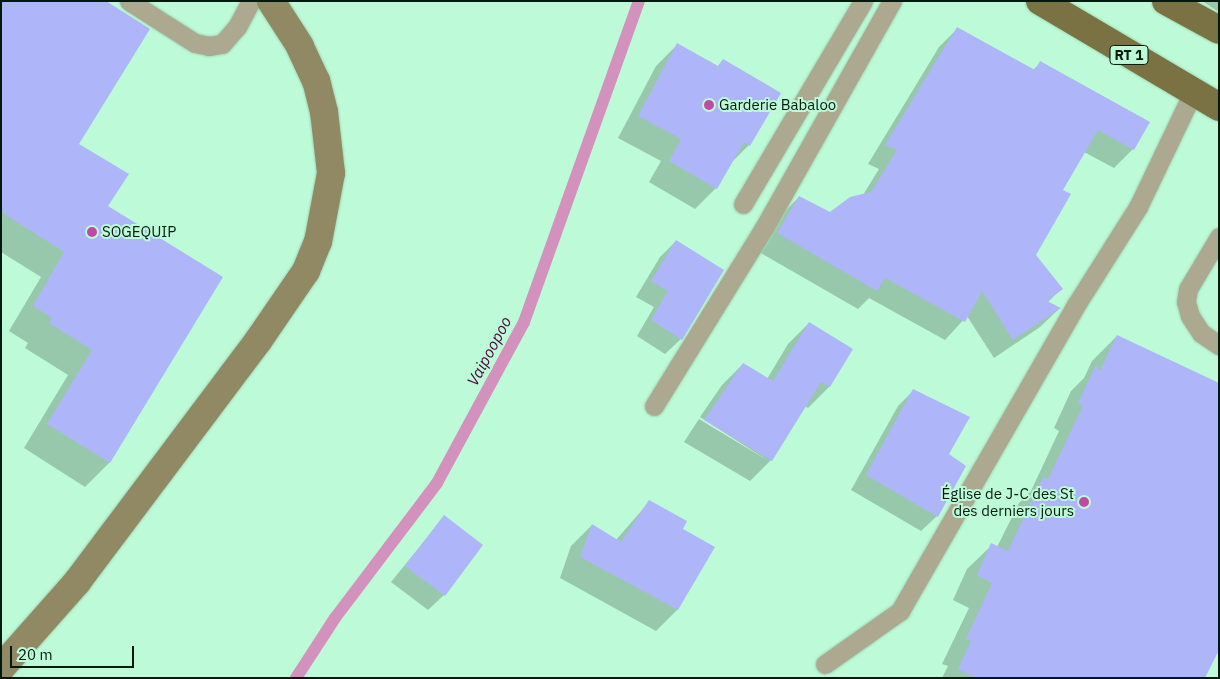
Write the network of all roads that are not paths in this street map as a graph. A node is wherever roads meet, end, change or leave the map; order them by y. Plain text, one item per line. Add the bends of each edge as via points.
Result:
1 (128, 1) edge
2 (251, 1) edge
3 (271, 1) edge
4 (863, 1) edge
5 (892, 1) edge
6 (1040, 1) edge
7 (1166, 1) edge
8 (1219, 30) edge
9 (1192, 92) junction
10 (1219, 107) edge
11 (742, 204) dead end
12 (1219, 237) edge
13 (1219, 344) edge
14 (654, 406) dead end
15 (825, 664) dead end
16 (1, 668) edge

1 - 2 lane via 195,43 209,46 222,44 237,28
3 - 16 main road via 300,46 316,81 324,112 332,173 318,242 306,272 77,582
4 - 11 lane
5 - 14 lane via 764,228
6 - 9 main road, RT 1
7 - 8 main road
9 - 10 main road, RT 1
9 - 15 lane via 1138,207 1076,305 900,610
12 - 13 lane via 1188,289 1186,302 1190,316 1202,333

